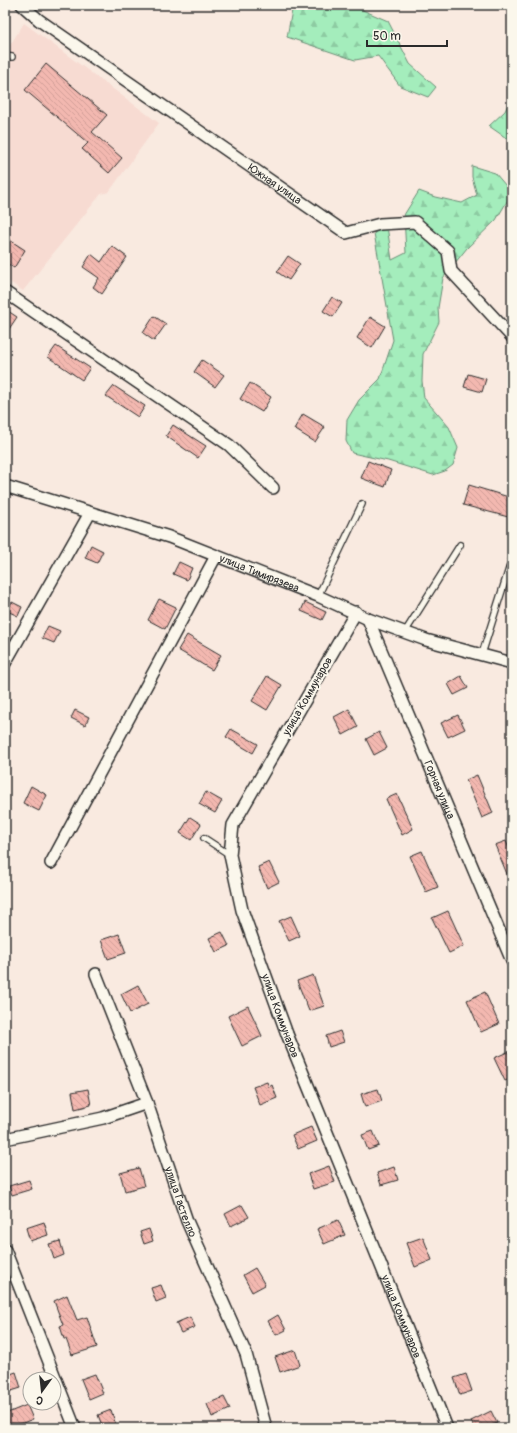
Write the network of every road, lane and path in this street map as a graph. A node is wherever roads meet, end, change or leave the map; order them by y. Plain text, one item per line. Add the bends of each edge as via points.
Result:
1 (22, 5) edge
2 (5, 56) edge
3 (12, 57) dead end
4 (5, 292) edge
5 (512, 337) edge
6 (5, 486) edge
7 (273, 488) dead end
8 (362, 504) dead end
9 (90, 513) junction
10 (460, 545) dead end
11 (216, 556) junction
12 (512, 559) edge
13 (318, 596) junction
14 (356, 612) junction
15 (368, 618) junction
16 (405, 632) junction
17 (482, 654) junction
18 (5, 663) edge
19 (512, 663) edge
20 (204, 838) dead end
21 (230, 855) junction
22 (51, 863) dead end
23 (512, 961) edge
24 (96, 974) dead end
25 (147, 1103) junction
26 (5, 1139) edge
27 (5, 1250) edge
28 (75, 1428) edge
29 (266, 1428) edge
30 (447, 1428) edge

1 - 5 street, Южная улица via 39,20 346,234 380,224 415,222 448,251 452,270
2 - 3 lane
4 - 7 street via 229,445
6 - 9 street, улица Тимирязева
8 - 13 lane
9 - 11 street, улица Тимирязева via 169,537
9 - 18 street
10 - 16 lane
11 - 13 street, улица Тимирязева
11 - 22 street
12 - 17 lane
13 - 14 street, улица Тимирязева
14 - 15 street, улица Тимирязева
14 - 21 street, улица Коммунаров via 233,825
15 - 16 street, улица Тимирязева
15 - 23 street, Горная улица
16 - 17 street, улица Тимирязева
17 - 19 street, улица Тимирязева
20 - 21 lane
21 - 30 street, улица Коммунаров via 242,910 288,1034
24 - 25 street, улица Гастелло
25 - 26 street via 103,1118
25 - 29 street, улица Гастелло via 187,1221 246,1354
27 - 28 street

